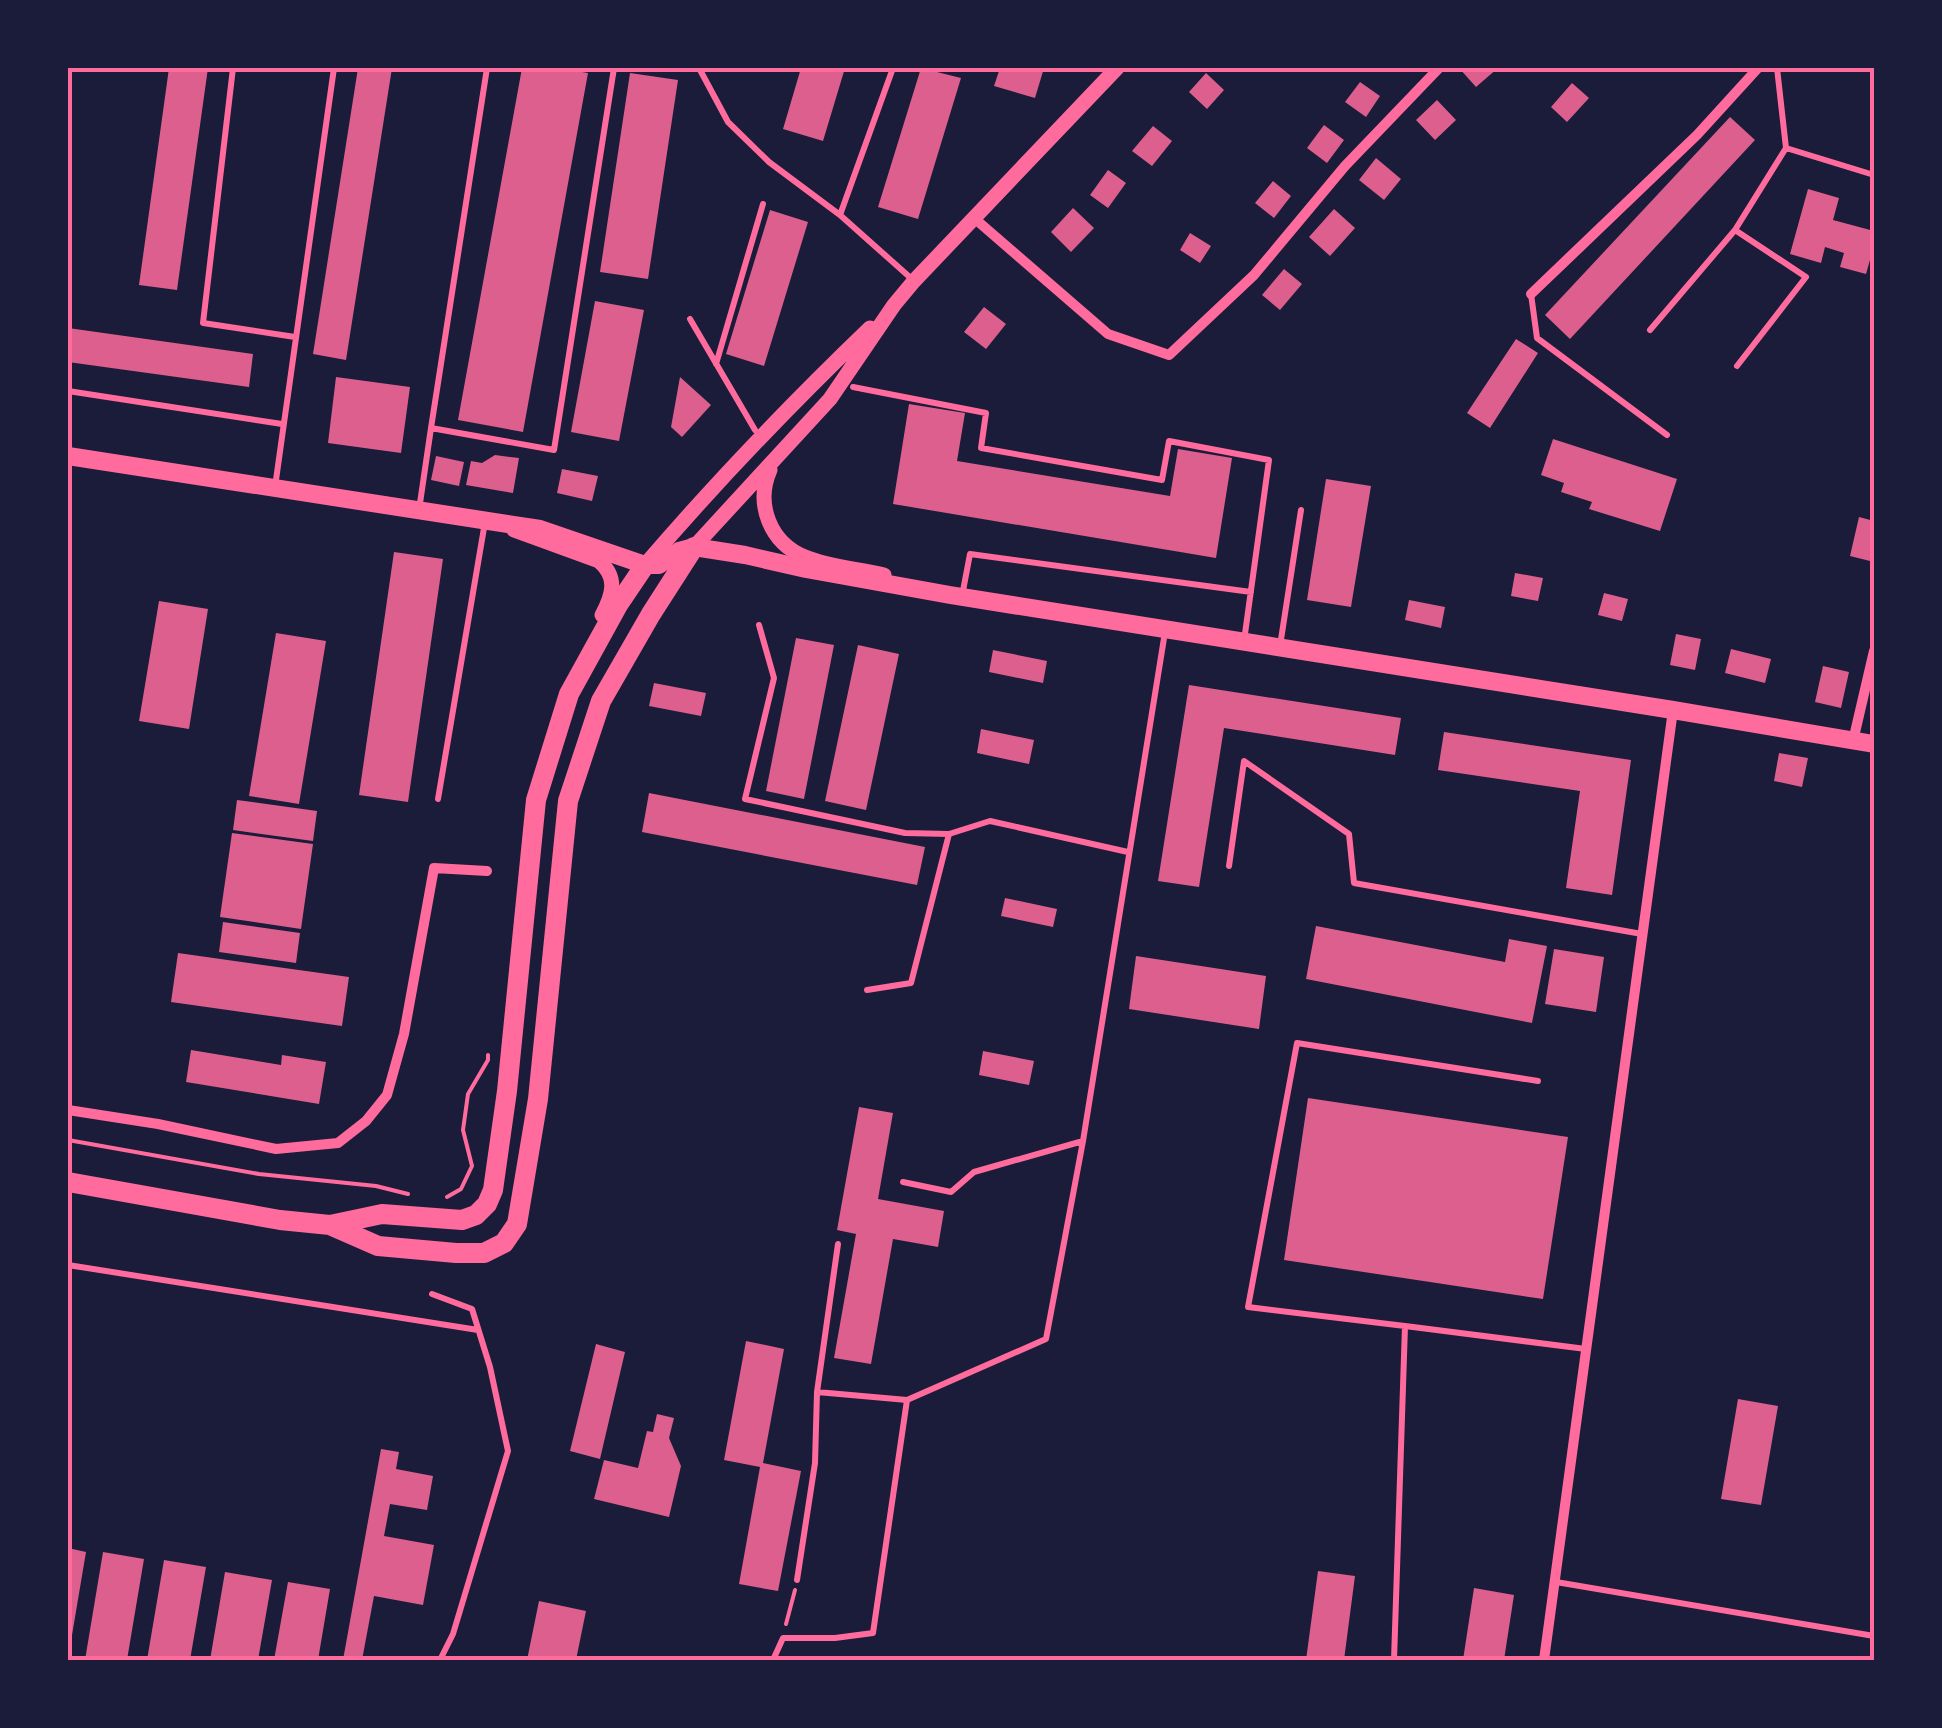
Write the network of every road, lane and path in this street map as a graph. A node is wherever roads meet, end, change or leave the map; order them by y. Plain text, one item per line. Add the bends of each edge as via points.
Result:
1 (233, 68) edge
2 (334, 68) edge
3 (487, 68) edge
4 (614, 68) edge
5 (698, 68) edge
6 (894, 68) edge
7 (1117, 68) edge
8 (1439, 68) edge
9 (1758, 68) edge
10 (1777, 68) edge
11 (1786, 148) junction
12 (1874, 175) edge
13 (763, 204) dead end
14 (840, 215) junction
15 (974, 218) junction
16 (1735, 230) junction
17 (914, 281) junction
18 (1531, 294) joint
19 (894, 304) junction
20 (690, 319) dead end
21 (1650, 330) dead end
22 (295, 337) junction
23 (716, 364) junction
24 (1737, 366) dead end
25 (853, 386) dead end
26 (68, 391) edge
27 (282, 424) junction
28 (431, 428) junction
29 (755, 430) dead end
30 (1667, 435) dead end
31 (780, 454) junction
32 (68, 456) edge
33 (275, 487) junction
34 (419, 510) junction
35 (1301, 510) dead end
36 (488, 522) junction
37 (694, 548) junction
38 (645, 564) junction
39 (1251, 592) junction
40 (956, 596) junction
41 (759, 625) dead end
42 (1165, 630) junction
43 (1244, 642) junction
44 (1280, 648) junction
45 (1874, 651) edge
46 (1870, 687) edge
47 (569, 694) junction
48 (1673, 710) junction
49 (1854, 741) junction
50 (1874, 744) edge
51 (438, 799) dead end
52 (949, 834) junction
53 (1128, 852) junction
54 (1229, 866) dead end
55 (488, 872) dead end
56 (1642, 934) junction
57 (867, 990) dead end
58 (1538, 1081) dead end
59 (68, 1110) edge
60 (1083, 1141) junction
61 (68, 1182) edge
62 (904, 1182) dead end
63 (330, 1226) junction
64 (838, 1244) dead end
65 (68, 1265) edge
66 (432, 1294) dead end
67 (1404, 1326) junction
68 (478, 1330) junction
69 (1586, 1349) junction
70 (817, 1392) junction
71 (907, 1400) junction
72 (797, 1580) joint
73 (1554, 1582) junction
74 (1874, 1636) edge
75 (783, 1638) junction
76 (440, 1660) edge
77 (773, 1660) edge
78 (1394, 1660) edge
79 (1544, 1660) edge

1 - 22 lane via 203,323
2 - 22 lane
3 - 28 lane
4 - 28 lane via 554,450
5 - 14 lane via 728,122
6 - 14 lane
7 - 15 street
8 - 15 street via 1254,275 1169,355 1108,334
9 - 18 street
10 - 11 lane
11 - 12 lane
11 - 16 lane
13 - 23 lane
14 - 17 lane
15 - 17 street
16 - 21 lane
16 - 24 lane via 1806,277
17 - 19 street
18 - 30 lane via 1537,338
19 - 31 street via 830,399
19 - 38 street
20 - 23 lane
22 - 27 lane
23 - 29 lane
25 - 39 lane via 986,413 981,448 1162,480 1168,441 1268,460
26 - 27 lane
27 - 33 lane
28 - 34 lane
31 - 37 street
31 - 40 street via 764,501 782,542 806,558
32 - 33 main road
33 - 34 main road
34 - 36 main road
35 - 44 lane
36 - 38 main road via 540,529
36 - 47 street via 608,568 610,601
36 - 51 lane
37 - 38 main road
37 - 40 main road
37 - 63 main road via 600,701 568,801 538,1099 517,1224 504,1243 484,1253 378,1246
38 - 47 main road
39 - 40 lane via 970,554
39 - 43 lane
40 - 42 main road
41 - 52 lane via 774,678 746,799 905,833
42 - 43 main road
42 - 53 lane
43 - 44 main road
44 - 48 main road
45 - 46 street
46 - 49 street
47 - 63 main road via 536,800 508,1091 487,1204 462,1220 382,1214
48 - 49 main road
48 - 56 street
49 - 50 main road
52 - 53 lane via 990,821
52 - 57 lane via 911,983
53 - 60 lane
54 - 56 lane via 1244,761 1349,834 1354,883
55 - 59 street via 434,868 387,1096 338,1143 276,1149
56 - 69 street
58 - 67 lane via 1297,1043 1248,1306
60 - 62 lane via 974,1172 951,1192
60 - 71 lane via 1046,1339
61 - 63 main road
64 - 70 lane
65 - 68 lane
66 - 68 lane via 472,1309
67 - 69 lane
67 - 78 lane
68 - 76 lane via 508,1451
69 - 73 street
70 - 71 lane
70 - 72 lane via 815,1463
71 - 75 lane via 873,1633
72 - 75 path
73 - 74 lane
73 - 79 street
75 - 77 lane

